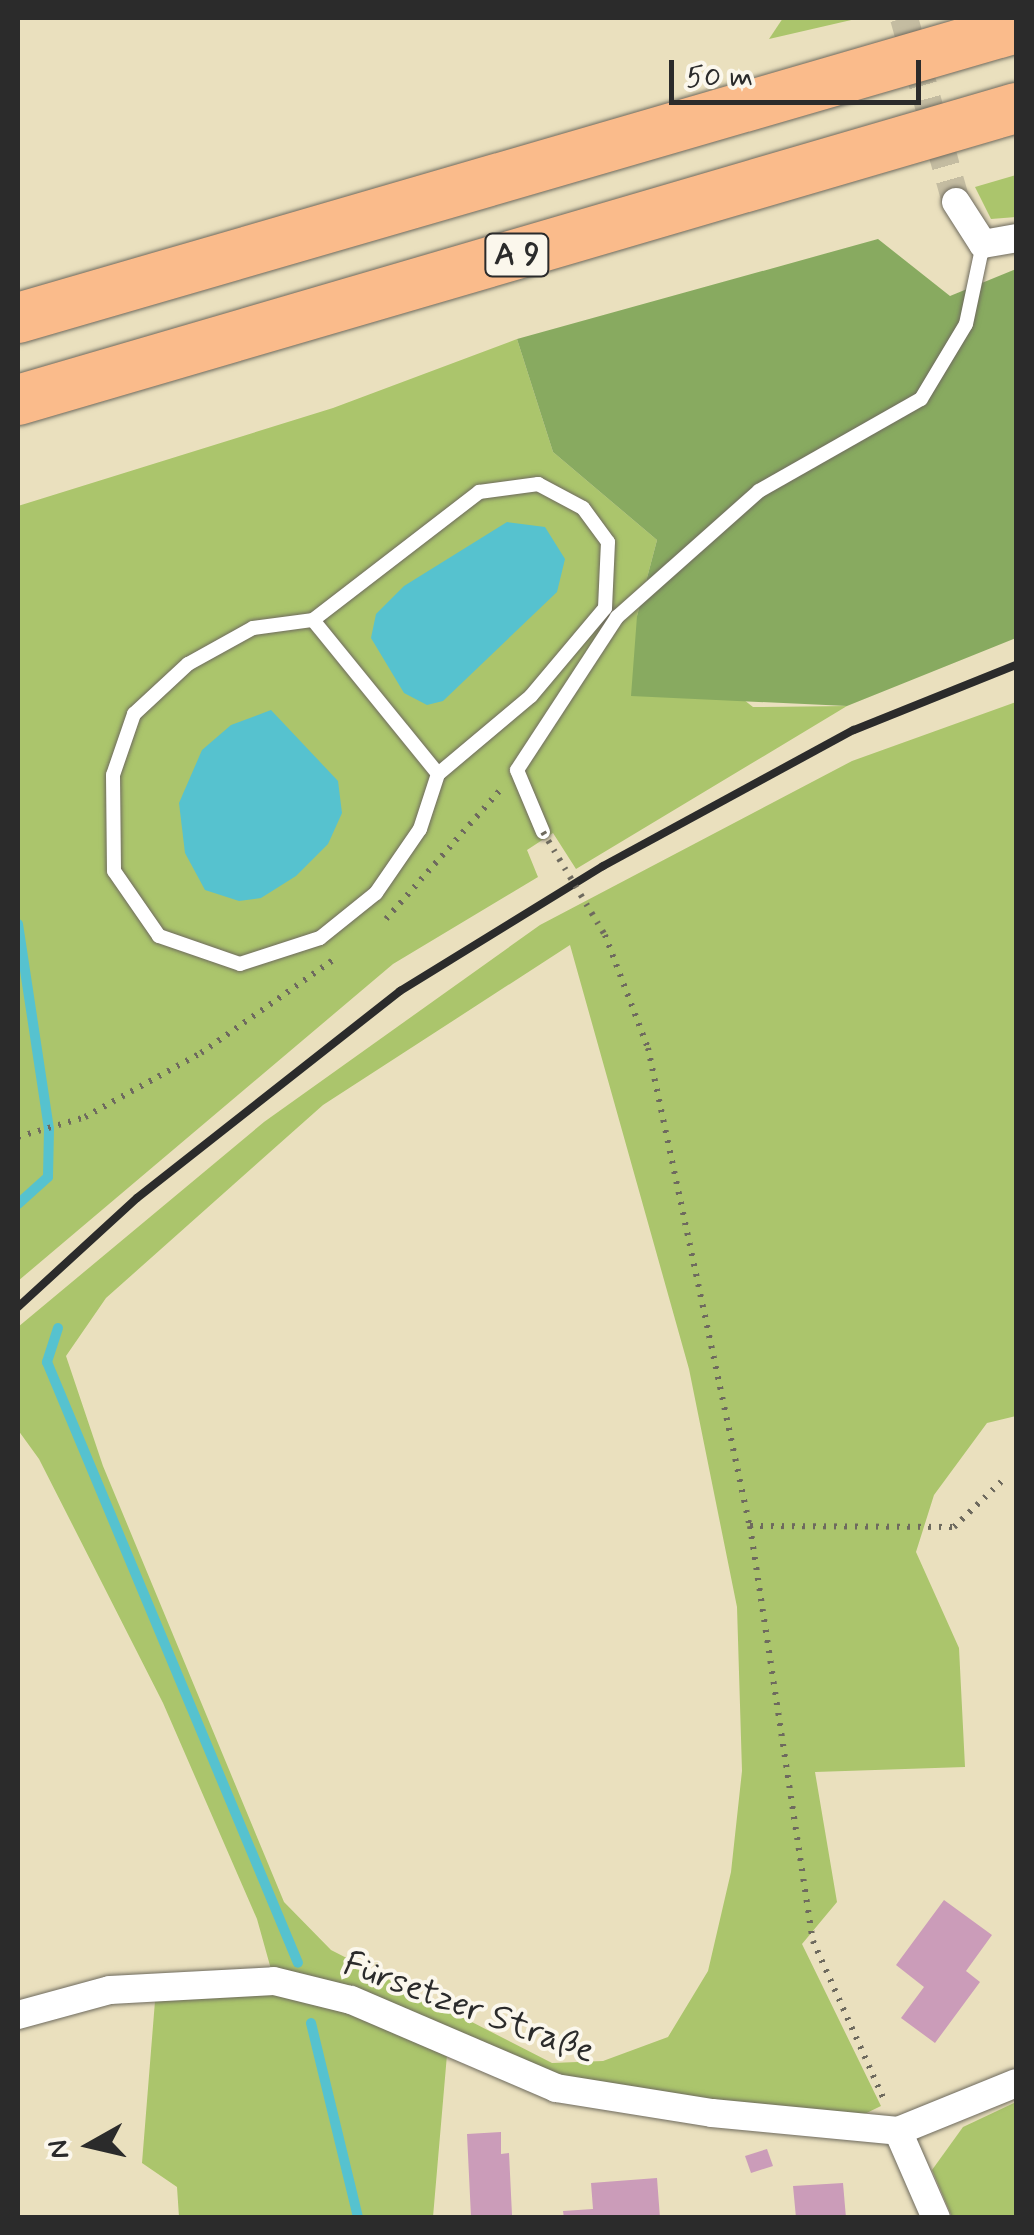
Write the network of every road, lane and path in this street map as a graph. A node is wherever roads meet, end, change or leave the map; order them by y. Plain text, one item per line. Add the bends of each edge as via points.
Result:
1 (1016, 28) edge
2 (1016, 108) edge
3 (956, 202) tunnel mouth
4 (1016, 238) edge
5 (983, 244) junction
6 (18, 318) edge
7 (18, 400) edge
8 (611, 612) junction
9 (313, 620) junction
10 (517, 770) junction
11 (438, 774) junction
12 (543, 832) joint
13 (374, 929) dead end
14 (345, 951) dead end
15 (18, 1137) edge
16 (1006, 1478) dead end
17 (750, 1526) junction
18 (18, 2015) edge
19 (1016, 2083) edge
20 (898, 2131) junction
21 (936, 2218) edge

1 - 6 highway, A 9
2 - 7 highway, A 9
3 - 5 street
4 - 5 street
5 - 8 lane via 966,324 921,398 759,491
8 - 9 lane via 608,542 583,508 538,484 479,492
8 - 10 lane
8 - 11 lane via 531,696
9 - 11 lane
9 - 11 lane via 253,628 188,664 134,714 113,775 114,871 158,936 240,964 320,938 376,893 420,830
10 - 12 lane
10 - 13 path via 402,907
12 - 17 path, bridge via 606,935 648,1048
14 - 15 path via 201,1053 85,1117
16 - 17 path via 954,1528
17 - 20 path via 814,1941
18 - 20 street, Fürsetzer Straße via 110,1990 274,1980 350,2000 556,2088 712,2113
19 - 20 street, Fürsetzer Straße
20 - 21 street

